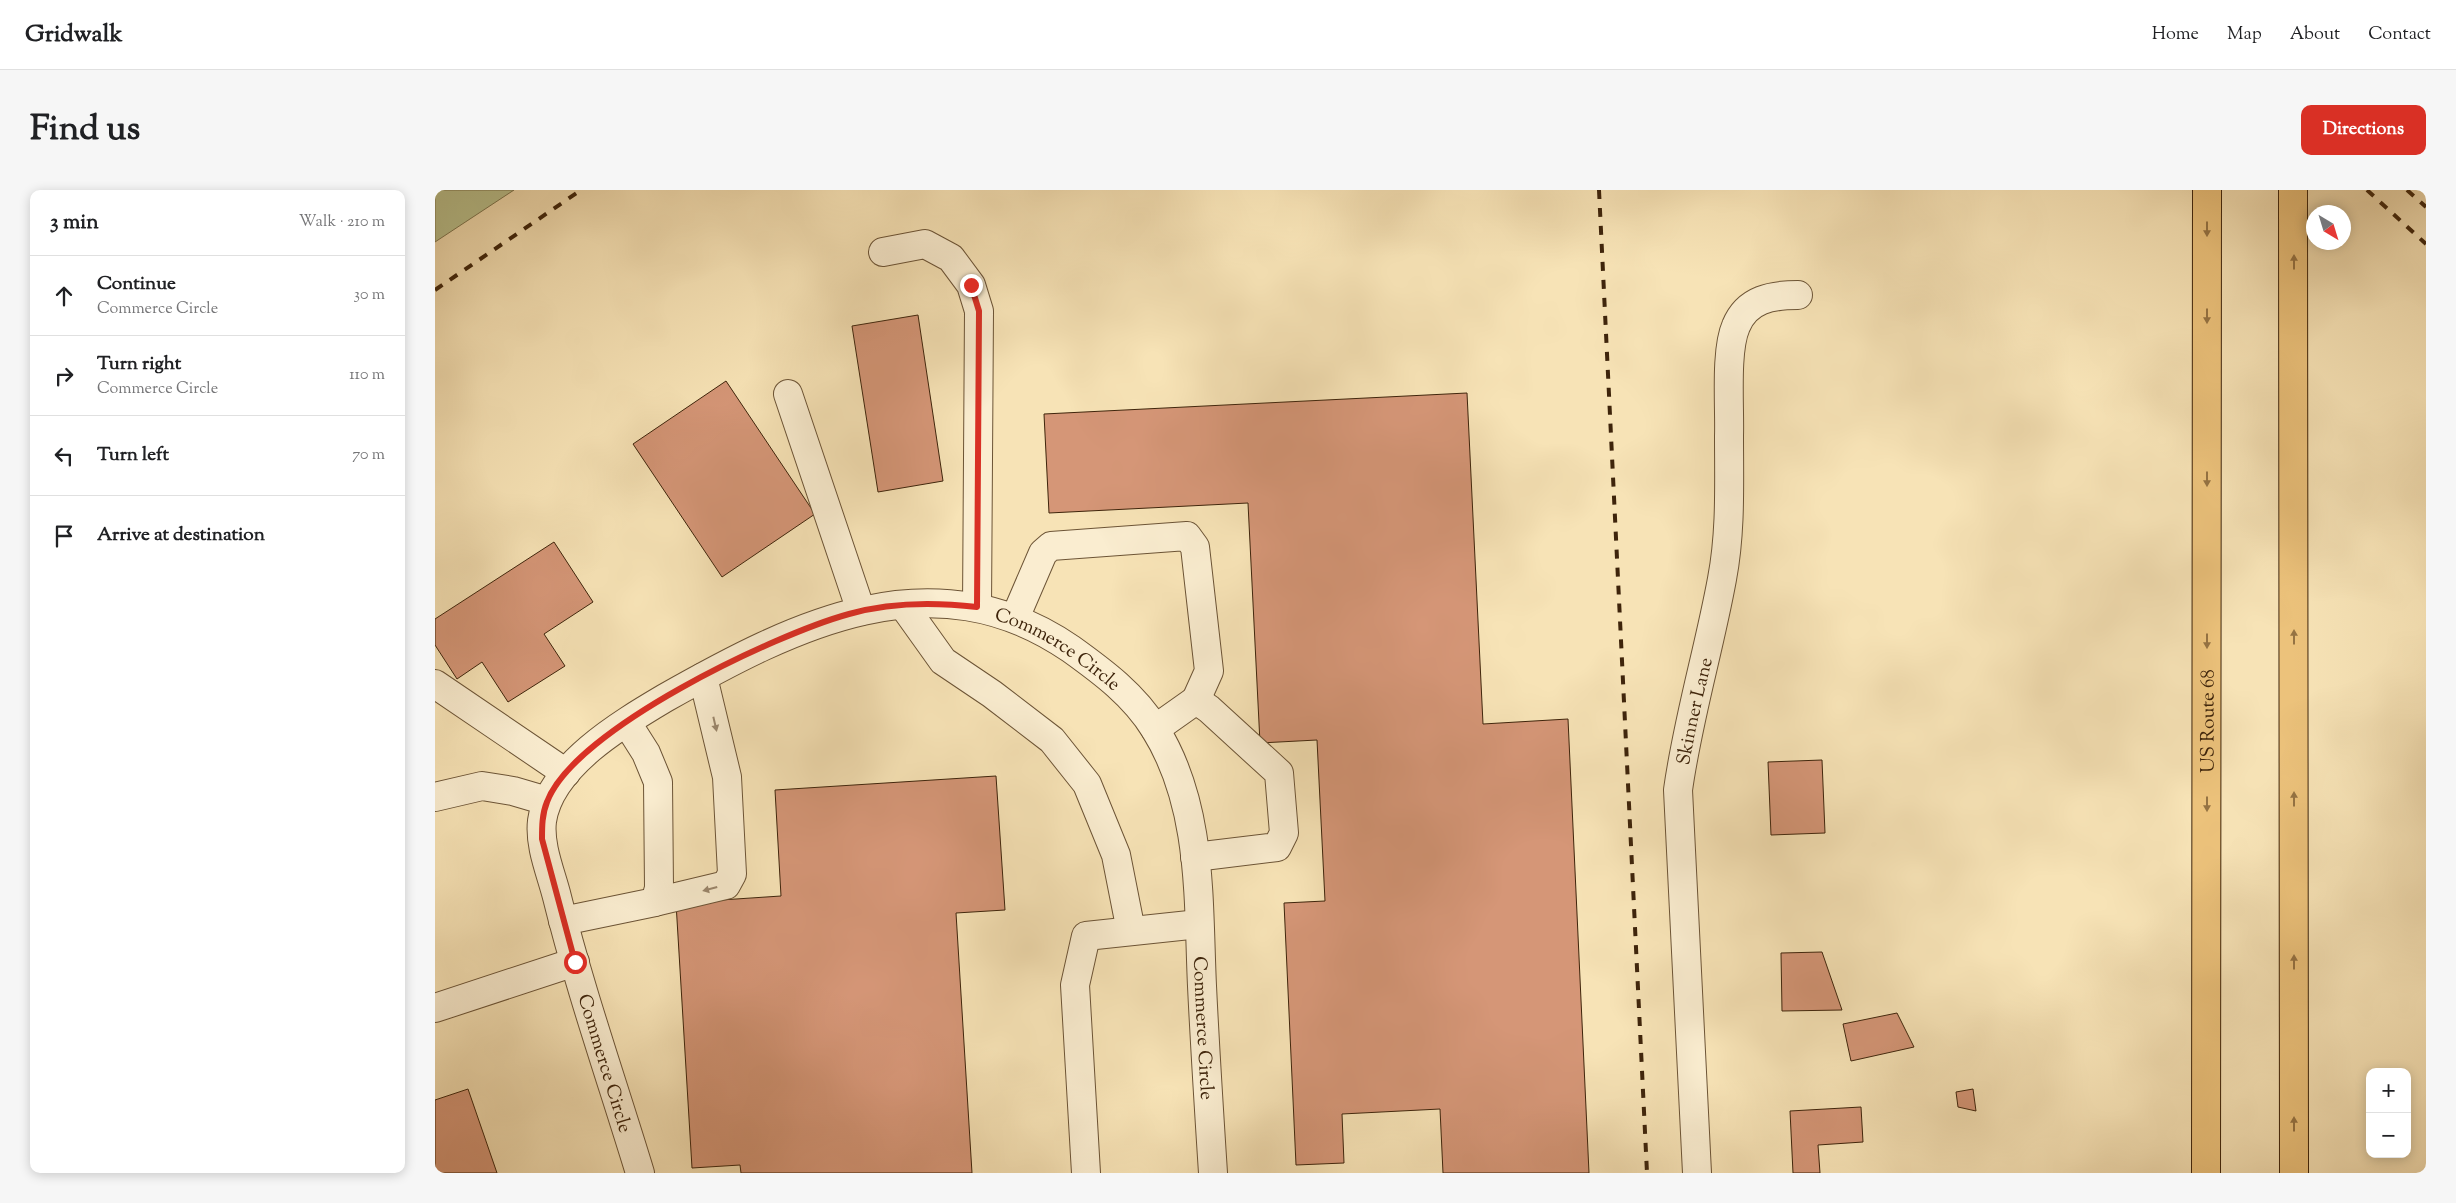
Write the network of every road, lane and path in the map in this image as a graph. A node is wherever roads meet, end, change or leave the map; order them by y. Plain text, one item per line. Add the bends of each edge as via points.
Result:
1 (2207, 190) edge
2 (2293, 190) edge
3 (883, 252) dead end
4 (1798, 295) dead end
5 (788, 394) dead end
6 (903, 605) junction
7 (977, 607) junction
8 (861, 611) junction
9 (1015, 618) junction
10 (703, 677) junction
11 (435, 684) edge
12 (1197, 700) junction
13 (627, 723) junction
14 (1155, 729) junction
15 (566, 773) junction
16 (435, 797) edge
17 (547, 801) junction
18 (1195, 857) junction
19 (655, 902) junction
20 (563, 921) junction
21 (1199, 924) junction
22 (1131, 931) junction
23 (575, 962) junction
24 (435, 1008) edge
25 (640, 1173) edge
26 (1086, 1173) edge
27 (1210, 1173) edge
28 (1697, 1173) edge
29 (2206, 1173) edge
30 (2293, 1173) edge

1 -> 29 highway, US Route 68
30 -> 2 highway
3 - 7 street via 925,244 951,258 971,285 979,311
4 - 28 street, Skinner Lane via 1760,299 1745,312 1735,327 1730,357 1729,525 1722,579 1685,741 1678,790
5 - 8 street
6 - 7 street, Commerce Circle via 939,603
6 - 8 street, Commerce Circle
6 - 22 street via 943,661 1052,740 1087,784 1116,855
7 - 9 street, Commerce Circle
8 - 10 street, Commerce Circle via 797,631
9 - 12 street via 1043,553 1051,546 1187,536 1195,547 1209,671
9 - 14 street, Commerce Circle via 1047,633 1099,669 1131,696
10 - 13 street, Commerce Circle
10 -> 19 street via 727,777 732,874 726,885
11 - 15 street
12 - 14 street
12 - 18 street via 1279,774 1284,833 1277,847
13 - 15 street, Commerce Circle via 588,750
13 - 19 street via 646,753 658,782 659,888
14 - 18 street, Commerce Circle via 1179,779 1189,811
15 - 17 street, Commerce Circle
16 - 17 street via 482,786
17 - 20 street, Commerce Circle via 542,839
18 - 21 street, Commerce Circle
19 - 20 street
20 - 23 street, Commerce Circle
21 - 22 street
21 - 27 street, Commerce Circle
22 - 26 street via 1086,936 1075,985
23 - 24 street
23 - 25 street, Commerce Circle

